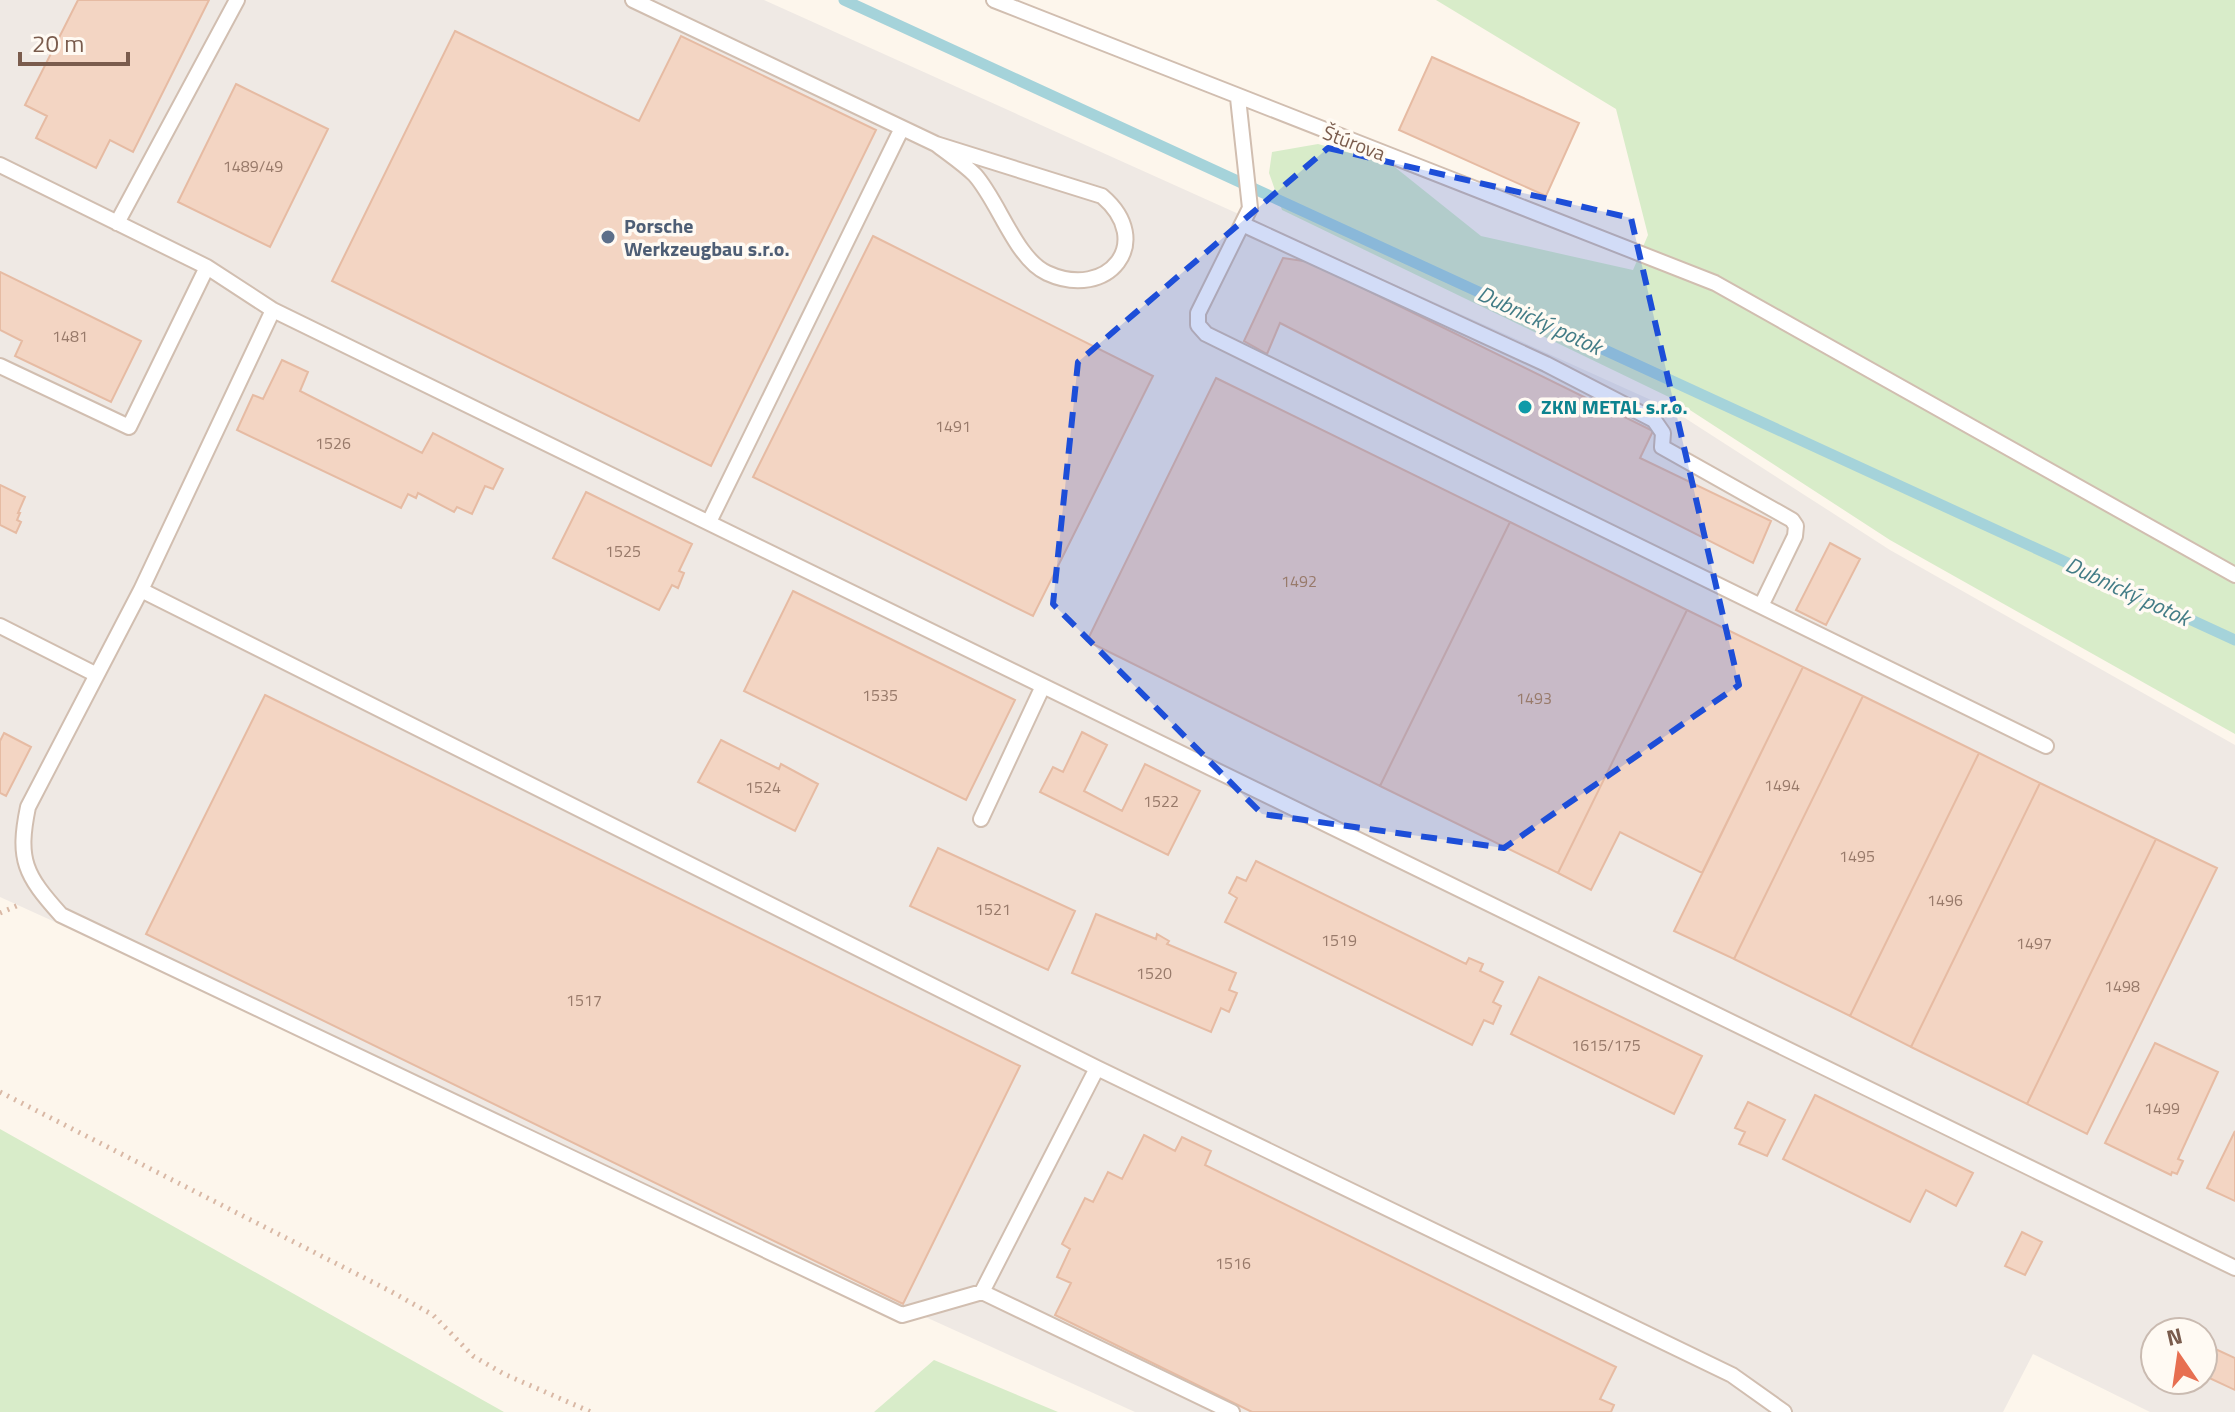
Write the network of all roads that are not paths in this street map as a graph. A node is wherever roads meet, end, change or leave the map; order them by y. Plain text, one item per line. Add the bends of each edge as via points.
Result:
1 (237, 0) edge
2 (633, 0) edge
3 (994, 0) edge
4 (1238, 98) junction
5 (902, 128) junction
6 (936, 144) junction
7 (0, 165) edge
8 (117, 223) junction
9 (1242, 224) junction
10 (207, 267) junction
11 (273, 310) junction
12 (0, 366) edge
13 (709, 522) junction
14 (2235, 575) edge
15 (141, 590) junction
16 (1761, 606) junction
17 (0, 626) edge
18 (95, 674) junction
19 (1043, 686) junction
20 (2046, 746) dead end
21 (981, 819) dead end
22 (1097, 1068) junction
23 (2235, 1268) edge
24 (982, 1292) junction
25 (1232, 1412) edge
26 (1784, 1412) edge

1 - 8 lane
2 - 5 lane
3 - 4 lane, Štúrova
4 - 9 lane via 1250,208
4 - 14 lane, Štúrova via 1715,283
5 - 6 lane
5 - 13 lane
6 - 6 lane via 1102,196 1126,229 1124,252 1111,270 1092,280 1072,282 1044,272 1021,250 974,174
7 - 8 lane
8 - 10 lane
9 - 16 lane via 1546,364 1654,420 1663,433 1662,447 1792,520 1795,536
9 - 16 lane via 1198,313 1198,325 1206,334
10 - 11 lane
10 - 12 lane via 129,427
11 - 13 lane
11 - 15 lane
13 - 19 lane
15 - 18 lane
15 - 22 lane
16 - 20 lane
17 - 18 lane
18 - 24 lane via 28,807 21,838 27,874 61,915 902,1315
19 - 21 lane
19 - 23 lane
22 - 24 lane
22 - 26 lane via 1732,1375
24 - 25 lane

